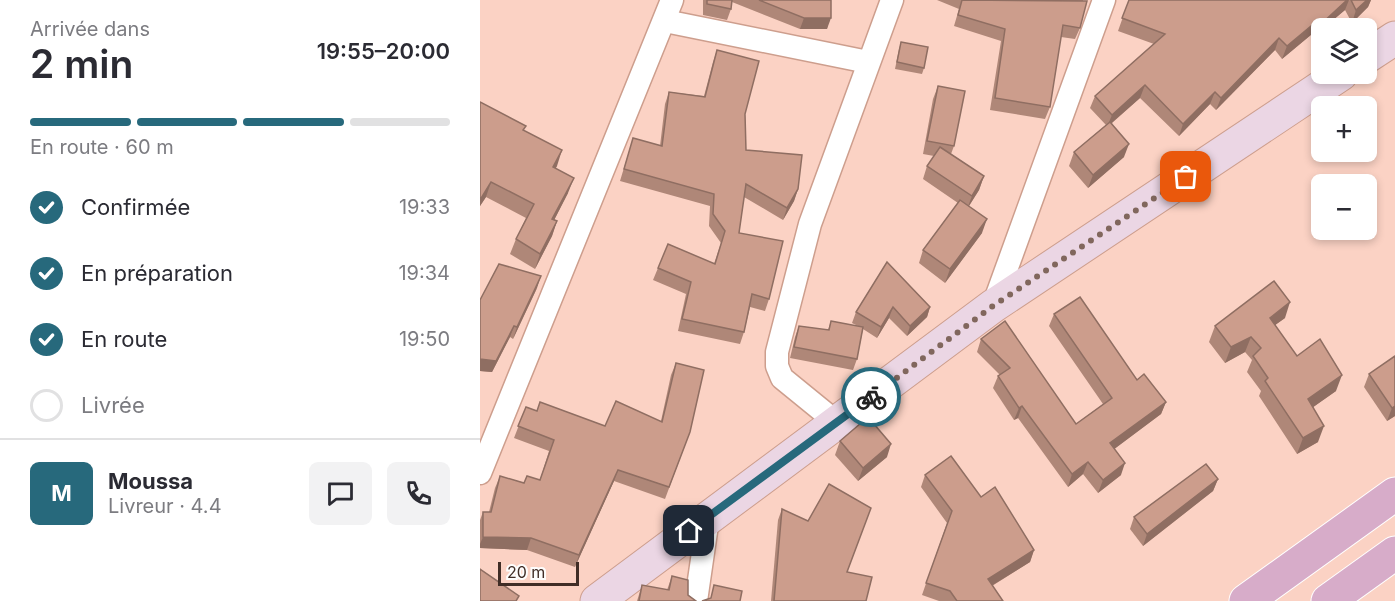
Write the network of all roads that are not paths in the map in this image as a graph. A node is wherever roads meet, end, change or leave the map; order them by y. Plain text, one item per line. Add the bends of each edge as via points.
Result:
1 (892, 0) edge
2 (1104, 0) edge
3 (668, 10) edge
4 (1395, 38) edge
5 (1377, 50) edge
6 (868, 62) junction
7 (1326, 84) edge
8 (993, 306) junction
9 (836, 422) junction
10 (480, 473) edge
11 (1395, 494) edge
12 (708, 518) junction
13 (1395, 553) edge
14 (597, 601) edge
15 (696, 601) edge
16 (1246, 601) edge
17 (1328, 601) edge

1 - 6 street
2 - 8 street
3 - 6 street
3 - 10 street
4 - 5 street
6 - 9 street via 810,224 777,352 782,378
7 - 8 street
8 - 9 street
9 - 12 street
11 - 16 main road
12 - 14 street
12 - 15 street
13 - 17 main road

